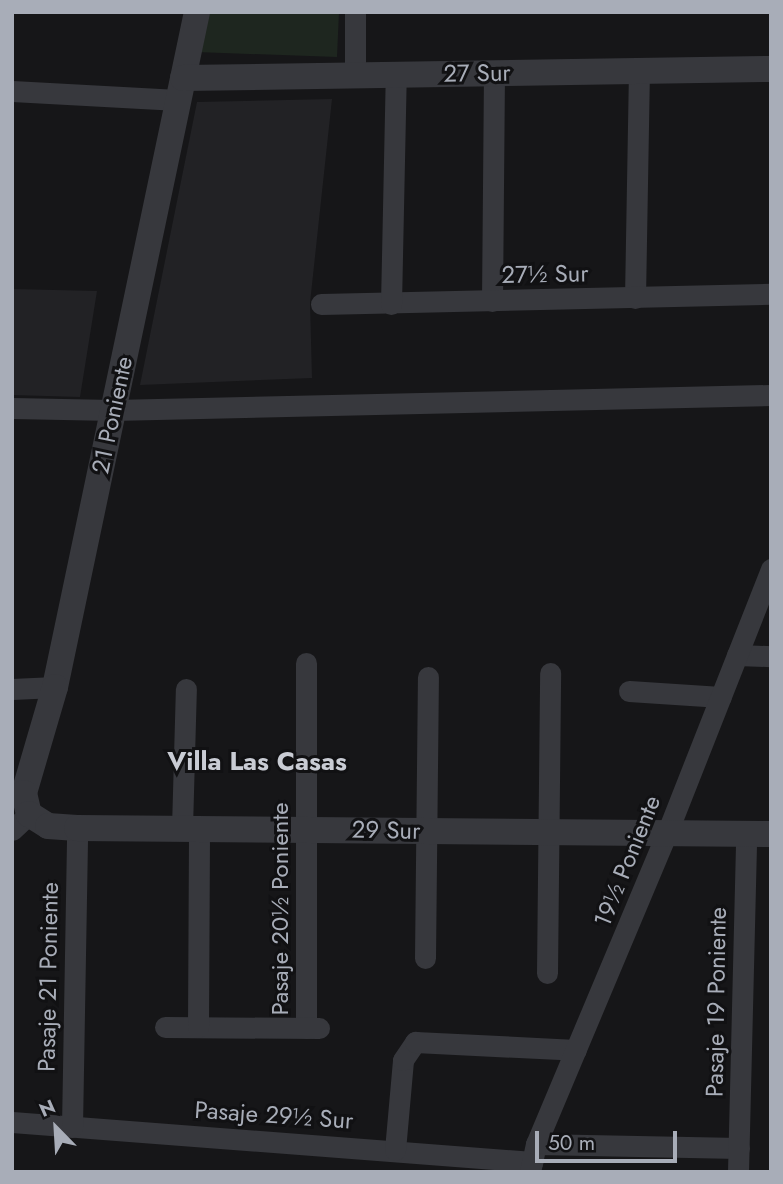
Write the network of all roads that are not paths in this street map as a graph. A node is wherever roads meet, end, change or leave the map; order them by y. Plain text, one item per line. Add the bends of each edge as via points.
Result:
1 (197, 12) edge
2 (355, 12) edge
3 (771, 69) edge
4 (639, 71) junction
5 (494, 72) junction
6 (355, 74) junction
7 (396, 74) junction
8 (181, 89) junction
9 (12, 91) edge
10 (771, 295) edge
11 (635, 298) junction
12 (492, 301) junction
13 (321, 304) dead end
14 (391, 304) junction
15 (771, 395) edge
16 (12, 408) edge
17 (113, 410) junction
18 (771, 569) edge
19 (737, 654) junction
20 (771, 656) edge
21 (306, 663) dead end
22 (550, 673) dead end
23 (428, 677) dead end
24 (55, 687) junction
25 (12, 689) edge
26 (186, 689) dead end
27 (629, 691) dead end
28 (720, 697) junction
29 (21, 822) edge
30 (77, 828) junction
31 (190, 828) junction
32 (308, 830) junction
33 (427, 831) junction
34 (548, 832) junction
35 (667, 833) junction
36 (758, 834) edge
37 (425, 958) dead end
38 (547, 974) dead end
39 (165, 1027) dead end
40 (198, 1027) junction
41 (576, 1049) junction
42 (12, 1122) edge
43 (72, 1127) junction
44 (739, 1148) junction
45 (395, 1150) junction
46 (533, 1159) edge
47 (738, 1172) edge

1 - 8 street, 21 Poniente
2 - 6 street
3 - 4 street, 27 Sur
4 - 5 street, 27 Sur
4 - 11 street
5 - 7 street, 27 Sur
5 - 12 street
6 - 7 street, 27 Sur
6 - 8 street, 27 Sur
7 - 14 street
8 - 9 street, 27 Sur
8 - 17 street, 21 Poniente
10 - 11 street, 27½ Sur
11 - 12 street, 27½ Sur
12 - 14 street, 27½ Sur
13 - 14 street, 27½ Sur
15 - 17 street
16 - 17 street
17 - 24 street, 21 Poniente
18 - 19 street, 19½ Poniente
19 - 20 street
19 - 28 street, 19½ Poniente
21 - 32 street, Pasaje 20½ Poniente
22 - 34 street
23 - 33 street
24 - 25 street
24 - 29 street, 21 Poniente via 24,793
26 - 31 street
27 - 28 street
28 - 35 street, 19½ Poniente
29 - 30 street, 29 Sur
30 - 31 street, 29 Sur
30 - 43 street, Pasaje 21 Poniente
31 - 32 street, 29 Sur
31 - 40 street
32 - 33 street, 29 Sur
32 - 40 street, Pasaje 20½ Poniente via 313,1028
33 - 34 street, 29 Sur
33 - 37 street
34 - 35 street, 29 Sur
34 - 38 street
35 - 36 street, 29 Sur
35 - 41 street, 19½ Poniente
36 - 44 street, Pasaje 19 Poniente
39 - 40 street
41 - 45 street via 424,1039 411,1045 403,1060
41 - 46 street, 19½ Poniente
42 - 43 street, Pasaje 29½ Sur
43 - 45 street, Pasaje 29½ Sur
44 - 46 street, Pasaje 29½ Sur
44 - 47 street, Pasaje 19 Poniente
45 - 46 street, Pasaje 29½ Sur

